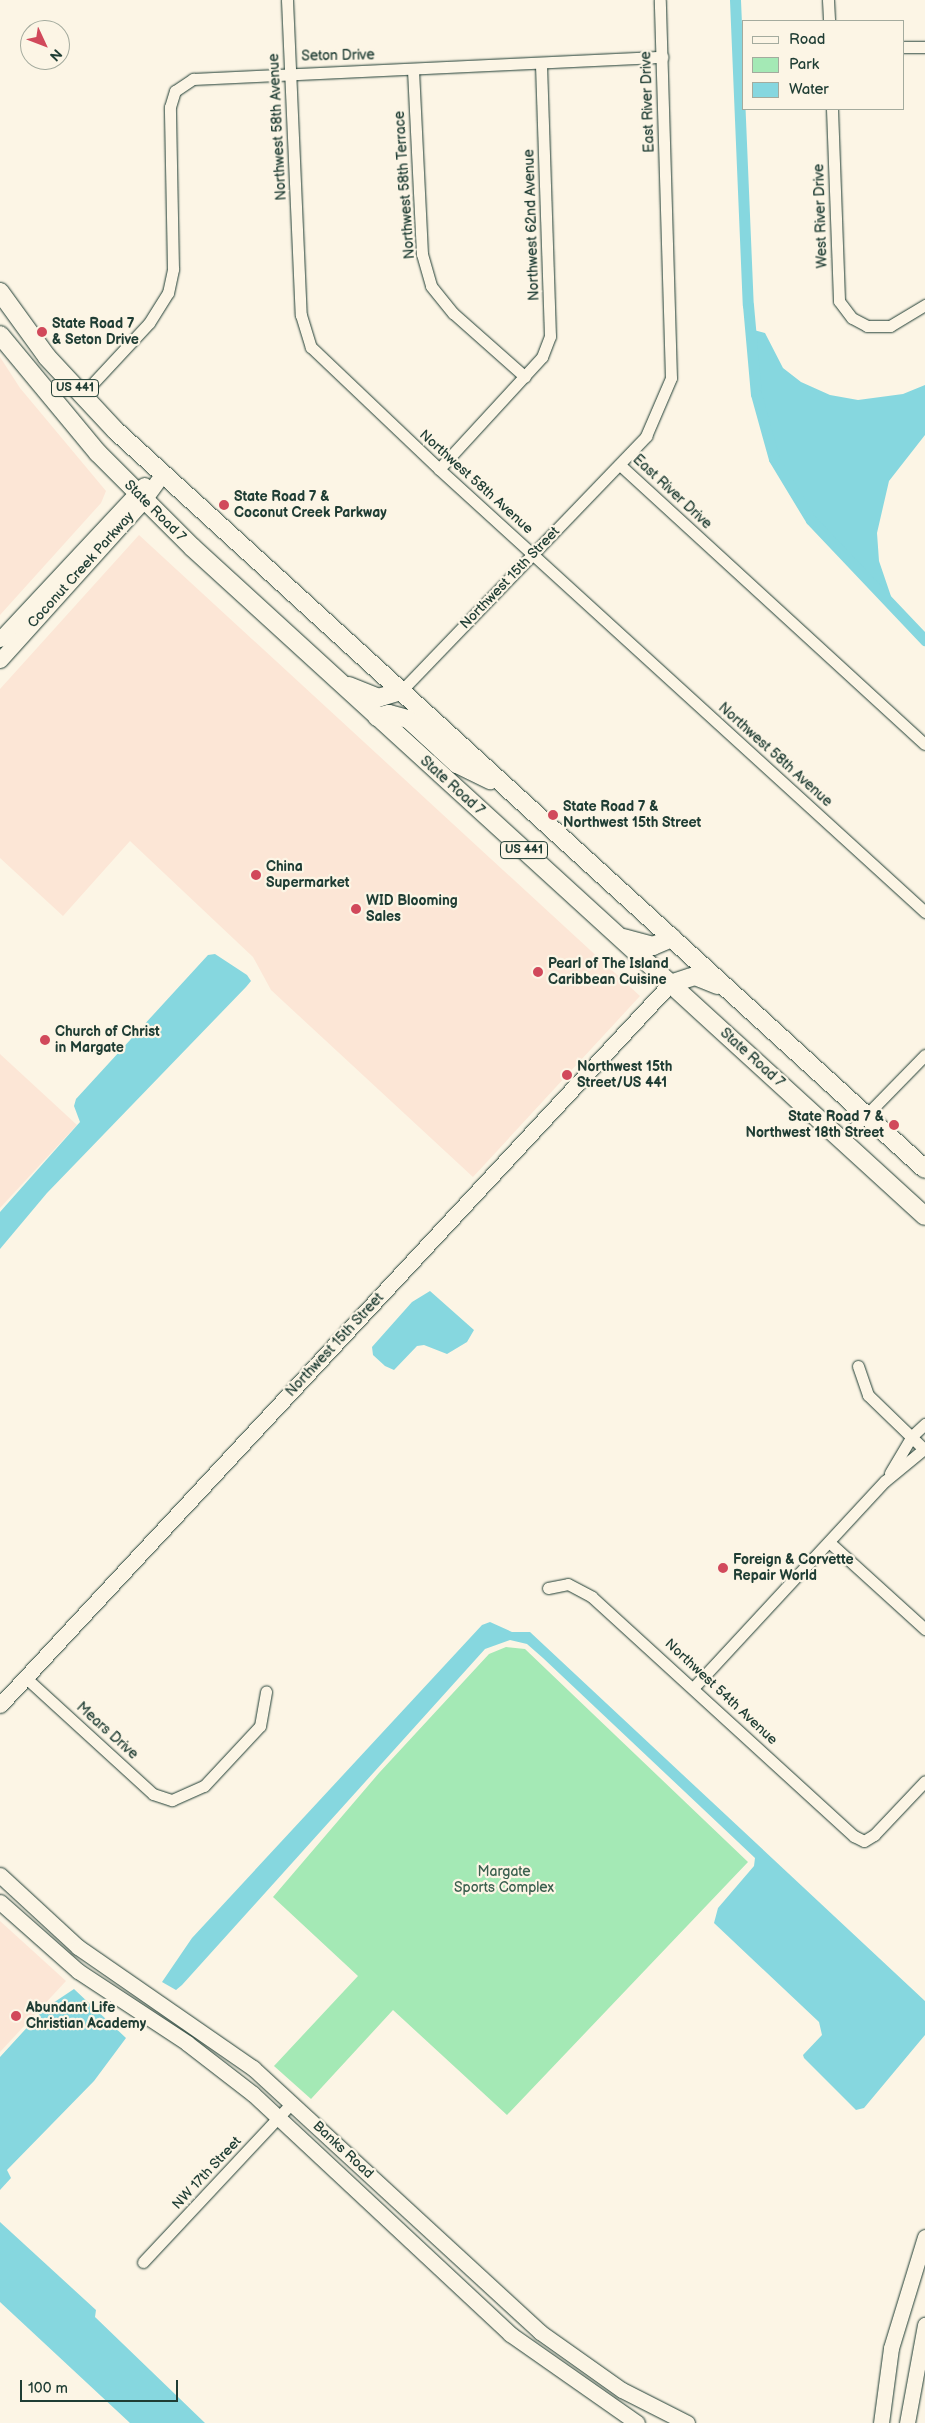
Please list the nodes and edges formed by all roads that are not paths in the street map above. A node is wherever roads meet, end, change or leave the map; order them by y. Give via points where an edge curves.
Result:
1 (287, 0) edge
2 (660, 0) edge
3 (828, 0) edge
4 (829, 20) edge
5 (905, 47) edge
6 (925, 47) edge
7 (662, 57) junction
8 (541, 63) junction
9 (413, 70) junction
10 (291, 72) junction
11 (832, 110) edge
12 (0, 292) edge
13 (925, 305) edge
14 (0, 335) edge
15 (525, 377) junction
16 (82, 395) junction
17 (620, 465) junction
18 (439, 469) junction
19 (163, 473) junction
20 (139, 496) junction
21 (532, 554) junction
22 (0, 639) edge
23 (0, 660) edge
24 (337, 681) junction
25 (400, 691) junction
26 (377, 717) junction
27 (925, 744) edge
28 (510, 791) junction
29 (925, 912) edge
30 (620, 937) junction
31 (672, 938) junction
32 (670, 984) junction
33 (727, 989) junction
34 (925, 1055) edge
35 (867, 1116) junction
36 (842, 1140) junction
37 (925, 1169) edge
38 (925, 1216) edge
39 (858, 1366) dead end
40 (925, 1424) edge
41 (912, 1436) junction
42 (925, 1448) edge
43 (885, 1480) junction
44 (829, 1542) junction
45 (548, 1588) dead end
46 (925, 1629) edge
47 (26, 1678) junction
48 (694, 1687) junction
49 (266, 1692) dead end
50 (0, 1705) edge
51 (925, 1781) edge
52 (0, 1875) edge
53 (0, 1902) edge
54 (292, 2103) junction
55 (279, 2118) junction
56 (925, 2237) edge
57 (144, 2262) dead end
58 (925, 2325) edge
59 (637, 2423) edge
60 (687, 2423) edge
61 (881, 2423) edge
62 (907, 2423) edge

1 - 10 street, Northwest 58th Avenue
2 - 7 street, East River Drive
3 - 4 street
5 - 6 street
7 - 8 street, Seton Drive
7 - 17 street, East River Drive via 671,378 646,436
8 - 9 street, Seton Drive
8 - 15 street, Northwest 62nd Avenue via 550,336 542,357
9 - 10 street, Seton Drive
9 - 15 street, Northwest 58th Terrace via 422,254 431,286 453,313
10 - 16 street, Seton Drive via 193,79 175,91 170,107 173,269 168,293 149,324
10 - 18 street, Northwest 58th Avenue via 302,315 310,347
11 - 13 street, West River Drive via 839,301 852,318 867,326 890,326
12 - 16 main road, US 441
14 - 20 main road, State Road 7 / US 441 via 64,414
15 - 18 street, Northwest 62nd Avenue
16 - 19 main road, US 441
17 - 21 street, Northwest 15th Street
17 - 27 street, East River Drive
18 - 21 street, Northwest 58th Avenue
19 - 20 street, Coconut Creek Parkway
19 - 25 main road, US 441
20 - 22 street, Coconut Creek Parkway
20 - 23 street, Coconut Creek Parkway
20 - 24 main road, State Road 7 / US 441
21 - 25 street, Northwest 15th Street
21 - 29 street, Northwest 58th Avenue
24 - 25 main road via 378,698
24 - 26 main road, State Road 7 / US 441
25 - 28 main road, US 441
26 - 28 main road via 388,714 408,719 457,764
26 - 30 main road, State Road 7 / US 441
28 - 31 main road, US 441
30 - 31 main road via 653,946
30 - 32 main road, State Road 7 / US 441
31 - 33 main road, US 441
32 - 33 main road via 695,976
32 - 36 main road, State Road 7 / US 441
32 - 47 street, Northwest 15th Street
33 - 35 main road, US 441
34 - 35 street
35 - 36 street
35 - 37 main road, US 441
36 - 38 main road, State Road 7 / US 441
39 - 41 street via 868,1395
40 - 41 street
41 - 42 street
41 - 43 street
42 - 43 street
43 - 44 street
44 - 46 street
44 - 48 street
45 - 48 street, Northwest 54th Avenue via 568,1584 592,1597
47 - 49 street, Mears Drive via 153,1794 172,1800 204,1786 260,1726
47 - 50 street, Northwest 15th Street
48 - 51 street, Northwest 54th Avenue via 854,1836 864,1841
52 - 54 street, Banks Road via 78,1946 222,2044
53 - 55 street, Banks Road via 78,1972 212,2061
54 - 55 street, NW 17th Street
54 - 60 street, Banks Road via 540,2332 622,2390
55 - 57 street, NW 17th Street
55 - 59 street, Banks Road via 510,2334
56 - 61 street via 891,2348
58 - 62 street

